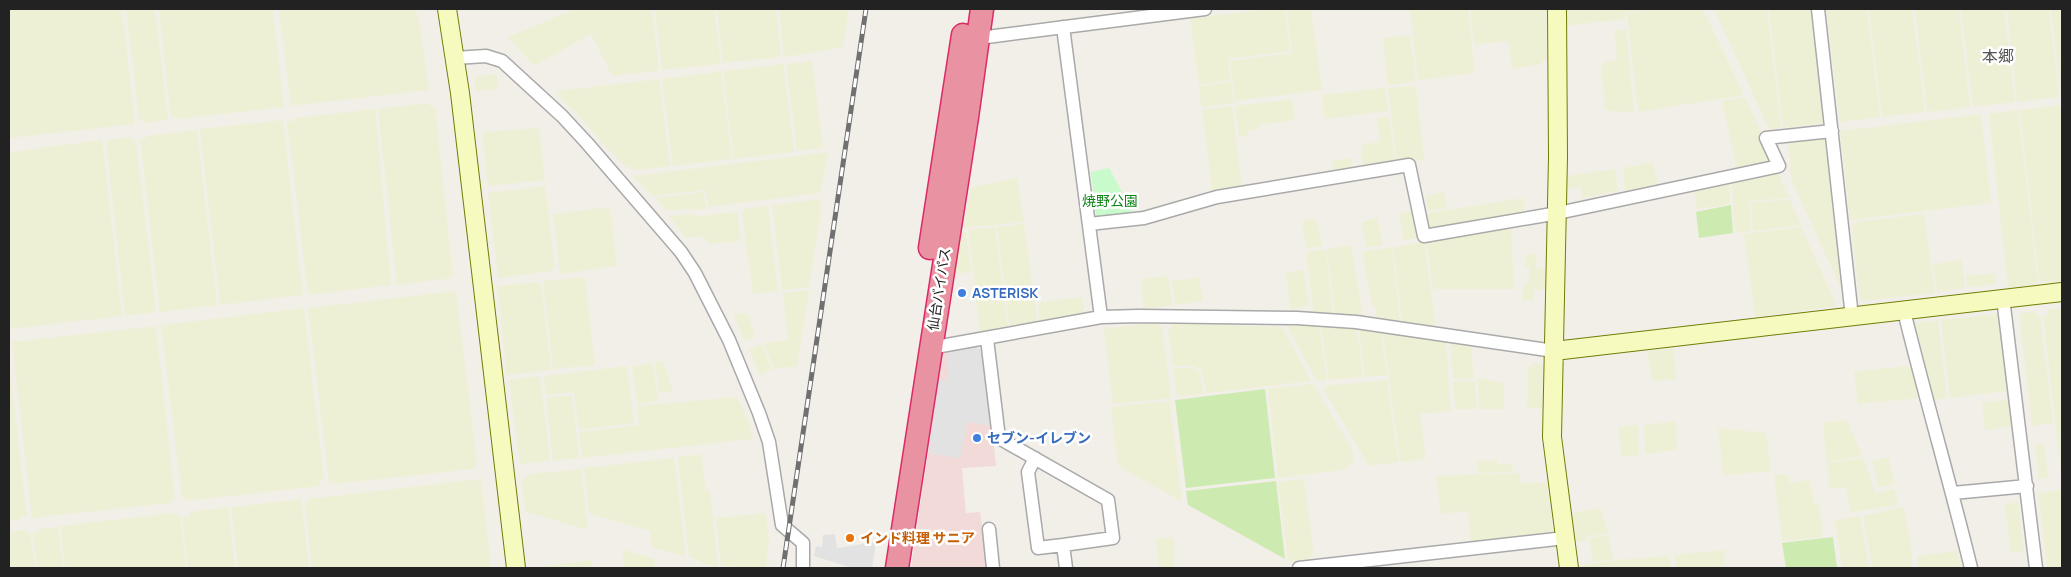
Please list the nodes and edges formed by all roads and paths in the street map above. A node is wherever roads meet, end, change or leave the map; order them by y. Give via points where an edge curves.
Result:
1 (447, 9) edge
2 (967, 9) edge
3 (982, 9) edge
4 (1205, 9) edge
5 (1557, 9) edge
6 (1818, 9) edge
7 (1186, 10) edge
8 (1064, 27) junction
9 (970, 36) junction
10 (455, 58) junction
11 (1832, 131) junction
12 (1558, 213) junction
13 (1089, 224) junction
14 (2062, 292) edge
15 (2003, 298) junction
16 (1904, 311) junction
17 (1102, 317) junction
18 (1852, 317) junction
19 (987, 339) junction
20 (930, 348) junction
21 (1554, 351) junction
22 (1035, 458) junction
23 (2027, 486) junction
24 (1952, 494) junction
25 (989, 529) dead end
26 (1565, 538) junction
27 (1063, 545) junction
28 (516, 568) edge
29 (803, 568) edge
30 (883, 568) edge
31 (897, 568) edge
32 (993, 568) edge
33 (1066, 568) edge
34 (1299, 568) edge
35 (1569, 568) edge
36 (1970, 568) edge
37 (2036, 568) edge

1 - 10 street
2 - 9 highway, 仙台バイパス
3 - 9 highway, 仙台バイパス
4 - 7 street
5 - 12 street
6 - 11 street
7 - 8 street
8 - 9 street
8 - 13 street
9 - 20 highway, 仙台バイパス
9 - 30 highway, 仙台バイパス
10 - 28 street
10 - 29 street via 486,56 502,61 562,116 681,252 729,340 759,413 769,442 782,525 803,543
11 - 12 street via 1766,138 1779,166
11 - 18 street
12 - 13 street via 1424,236 1409,165 1217,197 1144,218
12 - 21 street
13 - 17 street
14 - 15 street
15 - 16 street
15 - 23 street
16 - 18 street
16 - 24 street
17 - 19 street
17 - 21 street via 1221,316 1356,322
18 - 21 street
19 - 20 street
19 - 22 street via 999,438
20 - 31 highway, 仙台バイパス
21 - 26 street via 1552,437
22 - 27 street via 1028,472 1038,548
22 - 27 street via 1108,500 1113,538
23 - 24 street
23 - 37 street
24 - 36 street
25 - 32 street
26 - 34 street
26 - 35 street
27 - 33 street

